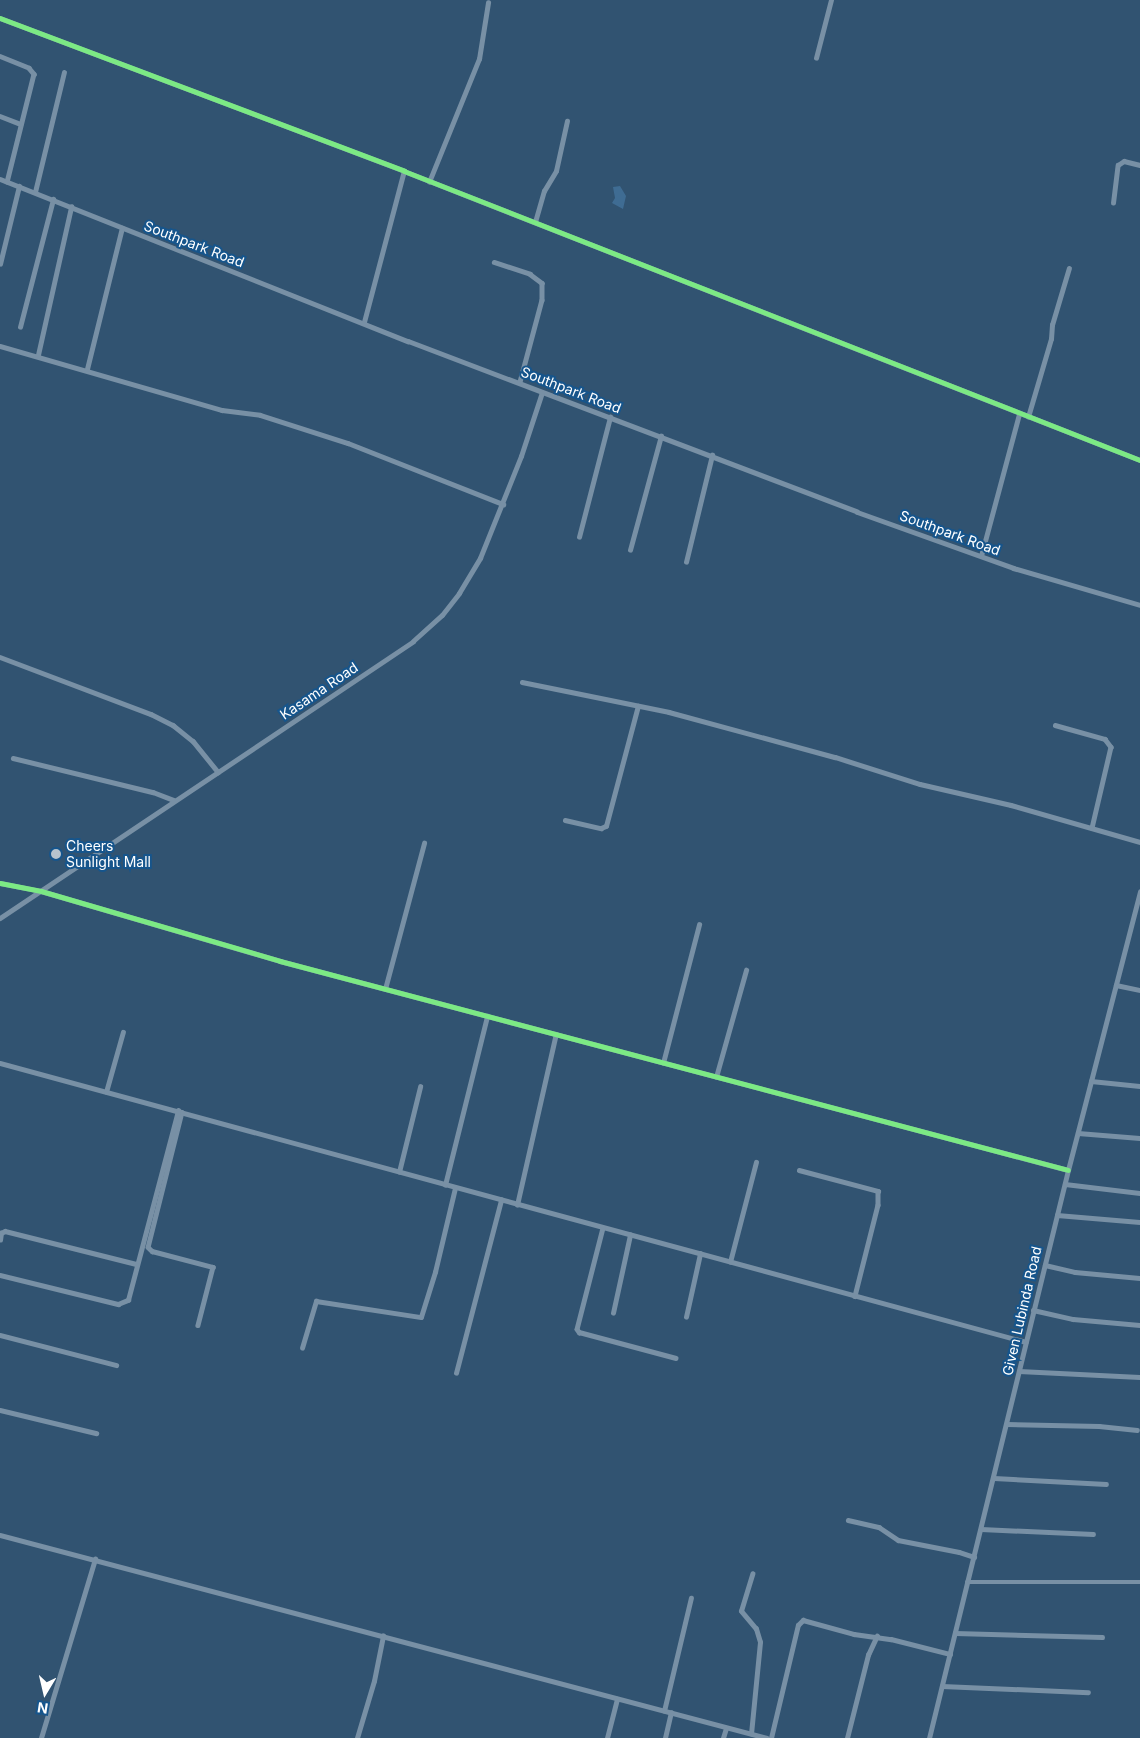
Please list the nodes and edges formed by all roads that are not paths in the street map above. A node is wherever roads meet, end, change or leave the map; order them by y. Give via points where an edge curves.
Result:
1 (832, 0) edge
2 (488, 3) dead end
3 (0, 18) edge
4 (0, 56) edge
5 (816, 58) dead end
6 (64, 72) dead end
7 (0, 116) edge
8 (567, 121) dead end
9 (21, 124) junction
10 (1140, 165) edge
11 (404, 171) junction
12 (0, 179) edge
13 (7, 182) junction
14 (429, 182) junction
15 (19, 186) junction
16 (35, 192) junction
17 (53, 199) junction
18 (1113, 203) dead end
19 (71, 207) junction
20 (534, 222) junction
21 (122, 228) junction
22 (494, 262) dead end
23 (0, 264) edge
24 (1069, 268) dead end
25 (364, 322) junction
26 (20, 327) dead end
27 (0, 346) edge
28 (38, 355) junction
29 (87, 369) junction
30 (520, 382) junction
31 (542, 392) junction
32 (1019, 414) junction
33 (610, 417) junction
34 (1028, 417) junction
35 (661, 436) junction
36 (712, 455) junction
37 (1140, 460) edge
38 (503, 504) junction
39 (579, 536) dead end
40 (630, 550) dead end
41 (981, 556) junction
42 (686, 562) dead end
43 (1140, 605) edge
44 (0, 657) edge
45 (522, 682) dead end
46 (638, 706) junction
47 (1055, 725) dead end
48 (13, 758) dead end
49 (218, 772) junction
50 (174, 800) junction
51 (565, 820) dead end
52 (1092, 828) junction
53 (1140, 842) edge
54 (424, 843) dead end
55 (0, 883) edge
56 (41, 891) junction
57 (1140, 891) edge
58 (1139, 902) edge
59 (1138, 908) edge
60 (0, 918) edge
61 (699, 925) dead end
62 (746, 970) dead end
63 (1116, 985) junction
64 (385, 989) junction
65 (1140, 990) edge
66 (487, 1016) junction
67 (123, 1032) dead end
68 (556, 1034) junction
69 (0, 1063) edge
70 (663, 1063) junction
71 (716, 1077) junction
72 (1091, 1082) junction
73 (1140, 1086) edge
74 (420, 1087) dead end
75 (106, 1092) junction
76 (180, 1112) junction
77 (1078, 1133) junction
78 (1140, 1138) edge
79 (756, 1162) dead end
80 (799, 1170) dead end
81 (1068, 1170) junction
82 (398, 1172) junction
83 (1065, 1184) junction
84 (445, 1185) junction
85 (455, 1188) junction
86 (1140, 1193) edge
87 (501, 1200) junction
88 (517, 1205) junction
89 (1057, 1215) junction
90 (1140, 1222) edge
91 (602, 1228) junction
92 (630, 1235) junction
93 (0, 1240) edge
94 (700, 1254) junction
95 (730, 1262) junction
96 (136, 1264) junction
97 (1044, 1265) junction
98 (0, 1275) edge
99 (1140, 1278) edge
100 (855, 1296) junction
101 (1033, 1310) junction
102 (613, 1313) dead end
103 (686, 1317) dead end
104 (1140, 1325) edge
105 (198, 1326) dead end
106 (0, 1335) edge
107 (1026, 1342) junction
108 (302, 1348) dead end
109 (676, 1358) dead end
110 (116, 1365) dead end
111 (1020, 1370) junction
112 (456, 1373) dead end
113 (1140, 1377) edge
114 (0, 1410) edge
115 (1007, 1424) junction
116 (1137, 1430) dead end
117 (96, 1433) dead end
118 (994, 1478) junction
119 (1106, 1484) dead end
120 (848, 1520) dead end
121 (981, 1529) junction
122 (1093, 1534) dead end
123 (0, 1535) edge
124 (974, 1557) junction
125 (95, 1560) junction
126 (752, 1574) dead end
127 (967, 1582) junction
128 (1140, 1582) edge
129 (691, 1598) dead end
130 (955, 1633) junction
131 (383, 1636) junction
132 (877, 1636) junction
133 (1102, 1637) dead end
134 (950, 1654) junction
135 (942, 1686) junction
136 (1088, 1692) dead end
137 (617, 1699) junction
138 (664, 1712) junction
139 (671, 1713) junction
140 (726, 1728) junction
141 (751, 1734) junction
142 (41, 1738) edge
143 (357, 1738) edge
144 (606, 1738) edge
145 (665, 1738) edge
146 (723, 1738) edge
147 (769, 1738) edge
148 (847, 1738) edge
149 (930, 1738) edge

1 - 5 street
2 - 14 street via 480,59
3 - 11 street
4 - 9 street via 33,70
6 - 16 street
7 - 9 street
8 - 20 street via 556,171 544,191
9 - 13 street
10 - 18 street via 1124,162 1118,165
11 - 14 street
11 - 25 street
12 - 13 street, Southpark Road
13 - 15 street, Southpark Road
14 - 20 street
15 - 16 street, Southpark Road
15 - 23 street
16 - 17 street, Southpark Road
17 - 19 street, Southpark Road
17 - 26 street
19 - 21 street, Southpark Road
19 - 28 street
20 - 32 street
21 - 25 street, Southpark Road
21 - 29 street
22 - 30 street via 530,274 542,283 542,300
24 - 34 street
25 - 30 street, Southpark Road
27 - 28 street
28 - 29 street
29 - 38 street via 222,410 260,415 339,440
30 - 31 street, Southpark Road
31 - 33 street, Southpark Road
31 - 38 street, Kasama Road
32 - 34 street
32 - 41 street
33 - 35 street, Southpark Road
33 - 39 street
34 - 37 street
35 - 36 street, Southpark Road
35 - 40 street
36 - 41 street, Southpark Road
36 - 42 street
38 - 49 street, Kasama Road via 480,558 460,593 442,615 413,641
41 - 43 street, Southpark Road
44 - 49 street via 173,725 193,741
45 - 46 street
46 - 51 street via 606,826 601,828
46 - 52 street
47 - 52 street via 1105,739 1111,747
48 - 50 street
49 - 50 street, Kasama Road
50 - 56 street, Kasama Road
52 - 53 street
54 - 64 street
55 - 56 street
56 - 60 street, Kasama Road
56 - 64 street
57 - 58 street, Given Lubinda Road
58 - 59 street, Given Lubinda Road
59 - 63 street, Given Lubinda Road
61 - 70 street
62 - 71 street
63 - 65 street
63 - 72 street, Given Lubinda Road
64 - 66 street
66 - 68 street
66 - 84 street
67 - 75 street
68 - 70 street
68 - 88 street
69 - 75 street
70 - 71 street
71 - 81 street
72 - 73 street
72 - 77 street, Given Lubinda Road
74 - 82 street
75 - 76 street
76 - 82 street
76 - 96 street
76 - 105 street via 148,1246 152,1252 213,1267
77 - 78 street
77 - 81 street, Given Lubinda Road
79 - 95 street
80 - 100 street via 878,1191 878,1206
81 - 83 street, Given Lubinda Road
82 - 84 street
83 - 86 street
83 - 89 street, Given Lubinda Road
84 - 85 street
85 - 87 street
85 - 108 street via 436,1272 421,1317 316,1301
87 - 88 street
87 - 112 street
88 - 91 street
89 - 90 street
89 - 97 street, Given Lubinda Road
91 - 92 street
91 - 109 street via 577,1329
92 - 94 street
92 - 102 street
93 - 96 street via 1,1233 5,1231
94 - 95 street
94 - 103 street
95 - 100 street
96 - 98 street via 128,1300 123,1304
97 - 99 street via 1075,1272
97 - 101 street, Given Lubinda Road
100 - 107 street
101 - 104 street via 1072,1319
101 - 107 street, Given Lubinda Road
106 - 110 street
107 - 111 street, Given Lubinda Road
111 - 113 street
111 - 115 street, Given Lubinda Road
114 - 117 street
115 - 116 street
115 - 118 street, Given Lubinda Road
118 - 119 street
118 - 121 street, Given Lubinda Road
120 - 124 street via 879,1527 898,1540
121 - 122 street
121 - 124 street, Given Lubinda Road
123 - 125 street
124 - 127 street, Given Lubinda Road
125 - 131 street
125 - 142 street
126 - 141 street via 741,1611 756,1629 760,1642
127 - 128 street
127 - 130 street, Given Lubinda Road
129 - 138 street
130 - 133 street
130 - 134 street, Given Lubinda Road
131 - 137 street
131 - 143 street
132 - 134 street
132 - 147 street via 854,1634 806,1620 800,1622
132 - 148 street via 868,1656
134 - 135 street, Given Lubinda Road
135 - 136 street
135 - 149 street, Given Lubinda Road
137 - 138 street
137 - 144 street
138 - 139 street
139 - 140 street
139 - 145 street
140 - 141 street
140 - 146 street
141 - 147 street

